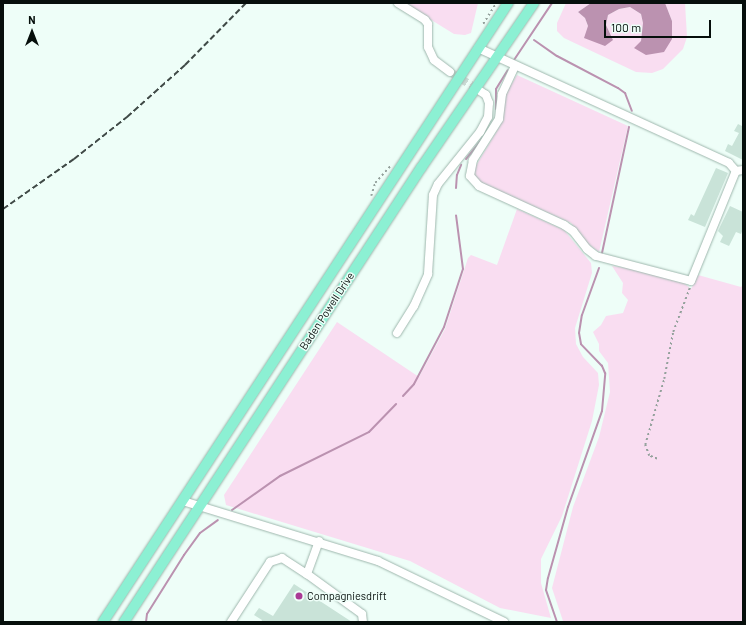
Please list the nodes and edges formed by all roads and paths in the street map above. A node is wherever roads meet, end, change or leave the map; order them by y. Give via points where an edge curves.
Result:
1 (398, 3) edge
2 (508, 3) edge
3 (534, 3) edge
4 (478, 48) junction
5 (496, 57) junction
6 (515, 66) junction
7 (450, 72) tunnel mouth
8 (480, 92) tunnel mouth
9 (462, 155) junction
10 (470, 170) junction
11 (740, 171) edge
12 (691, 281) junction
13 (397, 333) dead end
14 (657, 459) dead end
15 (183, 501) junction
16 (200, 506) junction
17 (319, 541) junction
18 (307, 574) junction
19 (492, 619) edge
20 (103, 622) edge
21 (124, 622) edge
22 (231, 622) edge
23 (363, 622) edge
24 (504, 622) edge

1 - 7 street via 425,20 428,24 428,47 434,60
2 - 4 main road, Baden Powell Drive
3 - 5 main road, Baden Powell Drive
4 - 5 street
4 - 15 main road, Baden Powell Drive
5 - 6 street
5 - 16 main road, Baden Powell Drive
6 - 10 street via 502,94 499,119 473,160
6 - 11 street via 729,163
8 - 9 street via 486,95 489,103 488,117
9 - 10 street via 464,164
9 - 13 street via 438,184 433,195 428,274 414,306
10 - 12 street via 470,176 479,186 564,225 596,256
11 - 12 street
12 - 14 path via 673,332 664,378 645,445 649,456
15 - 16 street
15 - 20 main road, Baden Powell Drive
16 - 17 street
16 - 21 main road, Baden Powell Drive
17 - 18 street
17 - 19 street via 394,567
18 - 22 street via 282,558 270,562
18 - 23 street via 362,614
19 - 24 street

